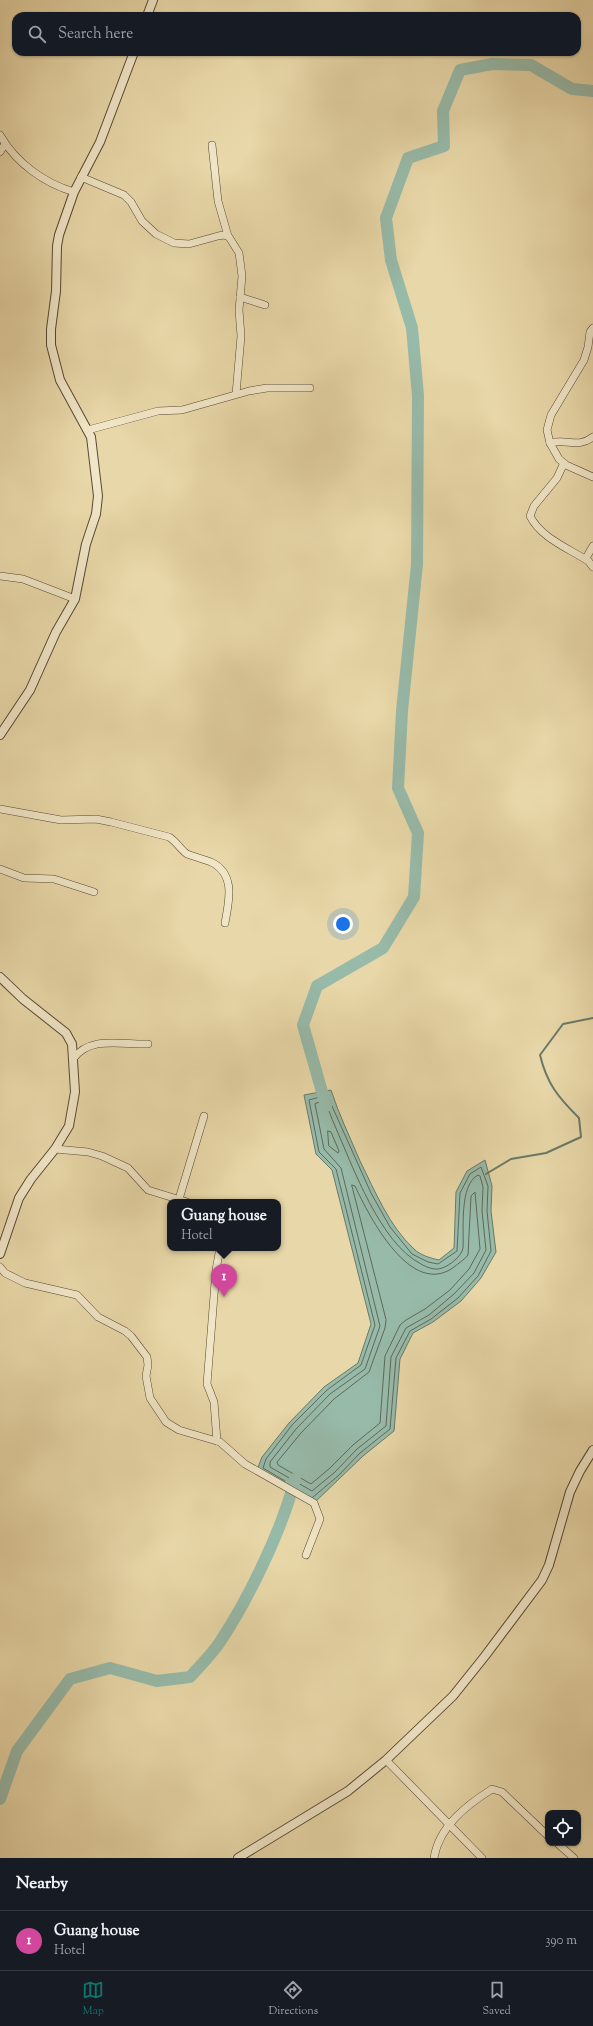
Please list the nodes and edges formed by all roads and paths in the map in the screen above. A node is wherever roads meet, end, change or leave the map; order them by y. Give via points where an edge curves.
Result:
1 (153, 0) edge
2 (148, 12) edge
3 (132, 56) edge
4 (0, 136) edge
5 (5, 144) junction
6 (212, 145) dead end
7 (0, 152) edge
8 (81, 177) junction
9 (74, 192) junction
10 (228, 236) junction
11 (240, 297) junction
12 (264, 305) dead end
13 (593, 328) edge
14 (310, 388) dead end
15 (236, 394) junction
16 (88, 430) junction
17 (593, 437) edge
18 (550, 443) junction
19 (564, 464) junction
20 (593, 477) edge
21 (593, 546) edge
22 (588, 561) junction
23 (593, 567) edge
24 (0, 576) edge
25 (75, 599) junction
26 (0, 735) edge
27 (0, 809) edge
28 (0, 869) edge
29 (94, 892) dead end
30 (225, 923) dead end
31 (0, 977) edge
32 (148, 1044) dead end
33 (73, 1059) junction
34 (204, 1116) dead end
35 (55, 1149) junction
36 (179, 1199) joint
37 (219, 1251) edge
38 (0, 1254) edge
39 (0, 1267) edge
40 (217, 1441) junction
41 (593, 1450) edge
42 (306, 1555) dead end
43 (386, 1760) junction
44 (450, 1826) junction
45 (545, 1833) edge
46 (560, 1846) edge
47 (238, 1858) edge
48 (434, 1858) edge
49 (482, 1858) edge
50 (574, 1858) edge

1 - 2 street
3 - 8 street via 100,142
4 - 5 street
5 - 7 street
5 - 9 street via 14,155 49,183
6 - 10 street via 218,201
8 - 9 street
8 - 10 street via 124,195 145,225 174,243 189,244 218,236
9 - 16 street via 57,246 51,345 60,380
10 - 11 street via 241,260
11 - 12 street
11 - 15 street via 241,336
13 - 18 street via 584,360 548,423
14 - 15 street via 267,388
15 - 16 street via 182,410 158,411
16 - 25 street via 94,456 98,506 86,544
17 - 18 street via 580,444 558,441
18 - 19 street
19 - 20 street
19 - 22 street via 557,478 534,506 530,516 535,524 560,545
21 - 22 street via 587,554
22 - 23 street
24 - 25 street via 23,579
25 - 26 street via 56,632 30,690
27 - 30 street via 61,820 96,819 169,837 184,852 219,867 225,876 230,895
28 - 29 street via 24,878 54,880
31 - 33 street via 66,1033 72,1044
32 - 33 street via 95,1043 83,1048
33 - 35 street via 73,1110 68,1126
34 - 36 street
35 - 36 street via 102,1156 128,1168 148,1190
35 - 38 street via 19,1198
37 - 40 street via 207,1384 215,1407
39 - 40 street via 5,1273 25,1283 77,1295 98,1317 125,1330 147,1357 146,1376 150,1398 166,1422 179,1430
40 - 42 street via 226,1446 239,1460 314,1503 320,1519
41 - 43 street via 570,1492 542,1580 453,1696
43 - 44 street
43 - 47 street via 328,1804
44 - 45 street via 461,1811 492,1789 502,1792
44 - 48 street via 437,1845
44 - 49 street
46 - 50 street

